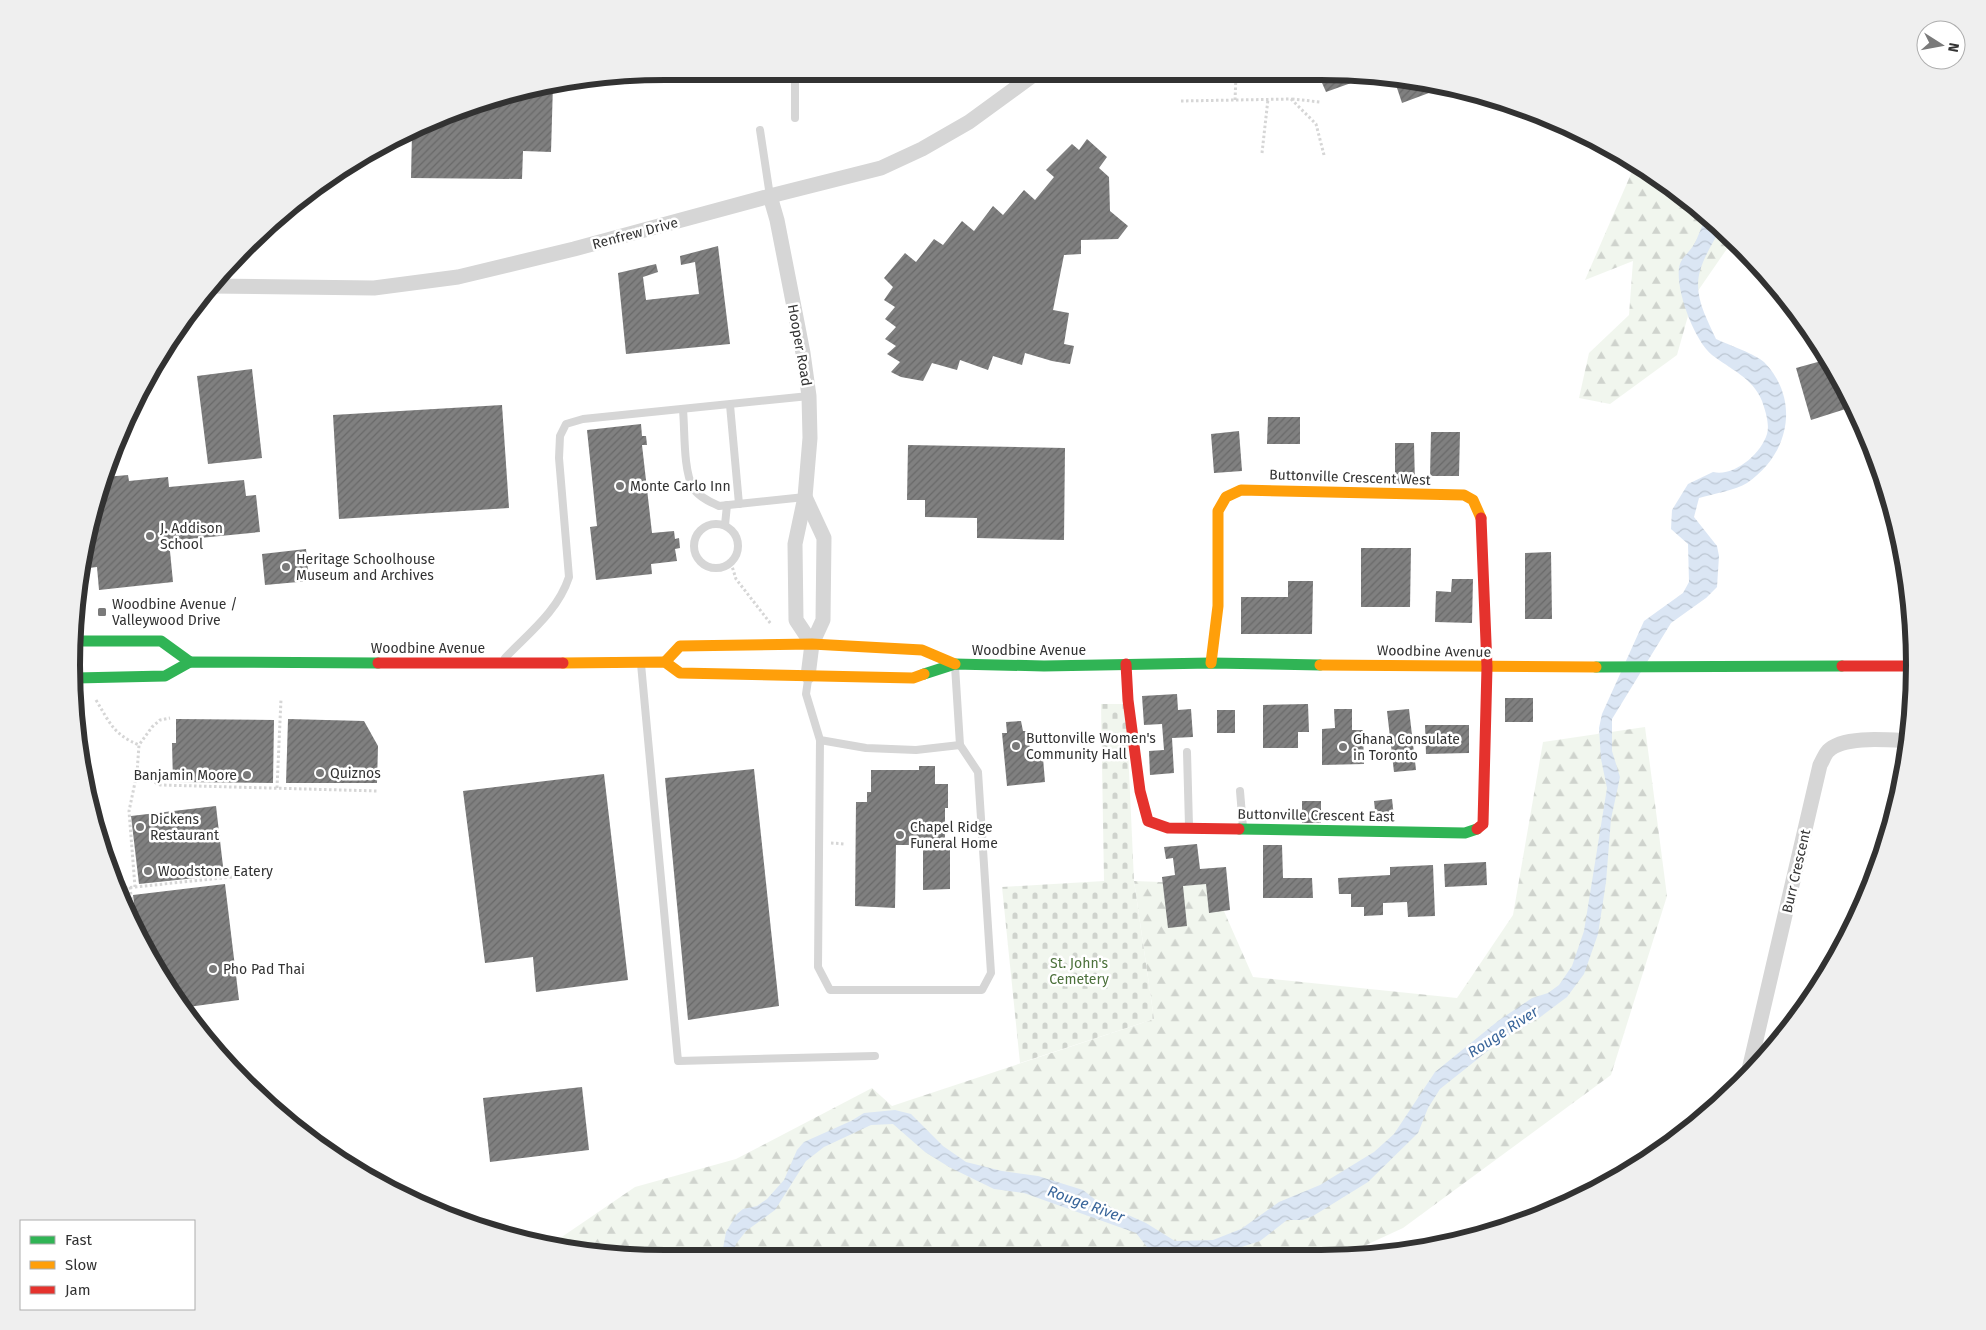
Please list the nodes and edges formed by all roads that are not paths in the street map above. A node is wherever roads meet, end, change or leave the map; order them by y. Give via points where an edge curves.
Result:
1 (795, 80) edge
2 (1014, 82) edge
3 (795, 118) dead end
4 (760, 130) dead end
5 (770, 196) junction
6 (219, 286) edge
7 (809, 396) junction
8 (730, 405) junction
9 (683, 410) junction
10 (805, 497) junction
11 (739, 504) junction
12 (727, 505) junction
13 (724, 525) junction
14 (81, 641) edge
15 (812, 644) junction
16 (190, 662) junction
17 (640, 662) junction
18 (665, 662) junction
19 (500, 663) junction
20 (1211, 663) junction
21 (955, 664) junction
22 (1126, 664) junction
23 (1906, 666) edge
24 (1488, 667) junction
25 (808, 676) junction
26 (80, 678) edge
27 (820, 740) junction
28 (1901, 741) edge
29 (960, 745) junction
30 (1187, 752) dead end
31 (1240, 792) dead end
32 (1189, 828) junction
33 (1243, 829) junction
34 (875, 1056) dead end
35 (1751, 1062) edge

1 - 3 lane
2 - 5 street, Renfrew Drive via 954,131 922,150 881,168
4 - 5 lane
5 - 6 street, Renfrew Drive via 458,277 374,288
5 - 7 street, Hooper Road
7 - 8 lane
7 - 10 street, Hooper Road via 810,438
8 - 9 lane
8 - 11 lane
9 - 12 lane via 688,472 694,489 706,501
9 - 19 lane via 583,419 566,424 560,436 559,458 569,577 554,608
10 - 11 lane
10 - 15 street, Hooper Road via 795,544 796,620
10 - 15 street, Hooper Road via 824,538 823,620
11 - 12 lane
12 - 13 lane
13 - 13 lane via 710,524 694,540 693,547 705,566 719,568 731,563 736,556 736,535
14 - 16 main road via 161,641
15 - 18 main road, Woodbine Avenue via 680,646
15 - 21 main road, Woodbine Avenue via 922,650
15 - 25 street, Hooper Road
16 - 19 main road, Woodbine Avenue
16 - 26 main road, Woodbine Avenue via 165,676
17 - 18 main road, Woodbine Avenue
17 - 19 main road, Woodbine Avenue
17 - 34 lane via 678,1061
18 - 25 main road, Woodbine Avenue via 680,673
20 - 22 main road, Woodbine Avenue
20 - 24 main road, Woodbine Avenue
20 - 24 main road, Buttonville Crescent West via 1218,606 1218,511 1226,497 1241,490 1267,490 1464,495 1473,500 1482,520
21 - 22 main road, Woodbine Avenue
21 - 25 main road, Woodbine Avenue via 913,678
21 - 29 lane
22 - 32 main road, Buttonville Crescent East via 1126,691 1143,809 1148,821
23 - 24 main road, Woodbine Avenue
24 - 33 main road, Buttonville Crescent East via 1483,824 1476,830 1468,834
25 - 27 lane via 806,694
27 - 29 lane via 866,748 916,750
27 - 29 lane via 818,967 830,990 982,990 991,973 978,772
28 - 35 street, Burr Crescent via 1849,742 1828,750 1820,764
30 - 32 lane
31 - 33 lane
32 - 33 main road, Buttonville Crescent East

